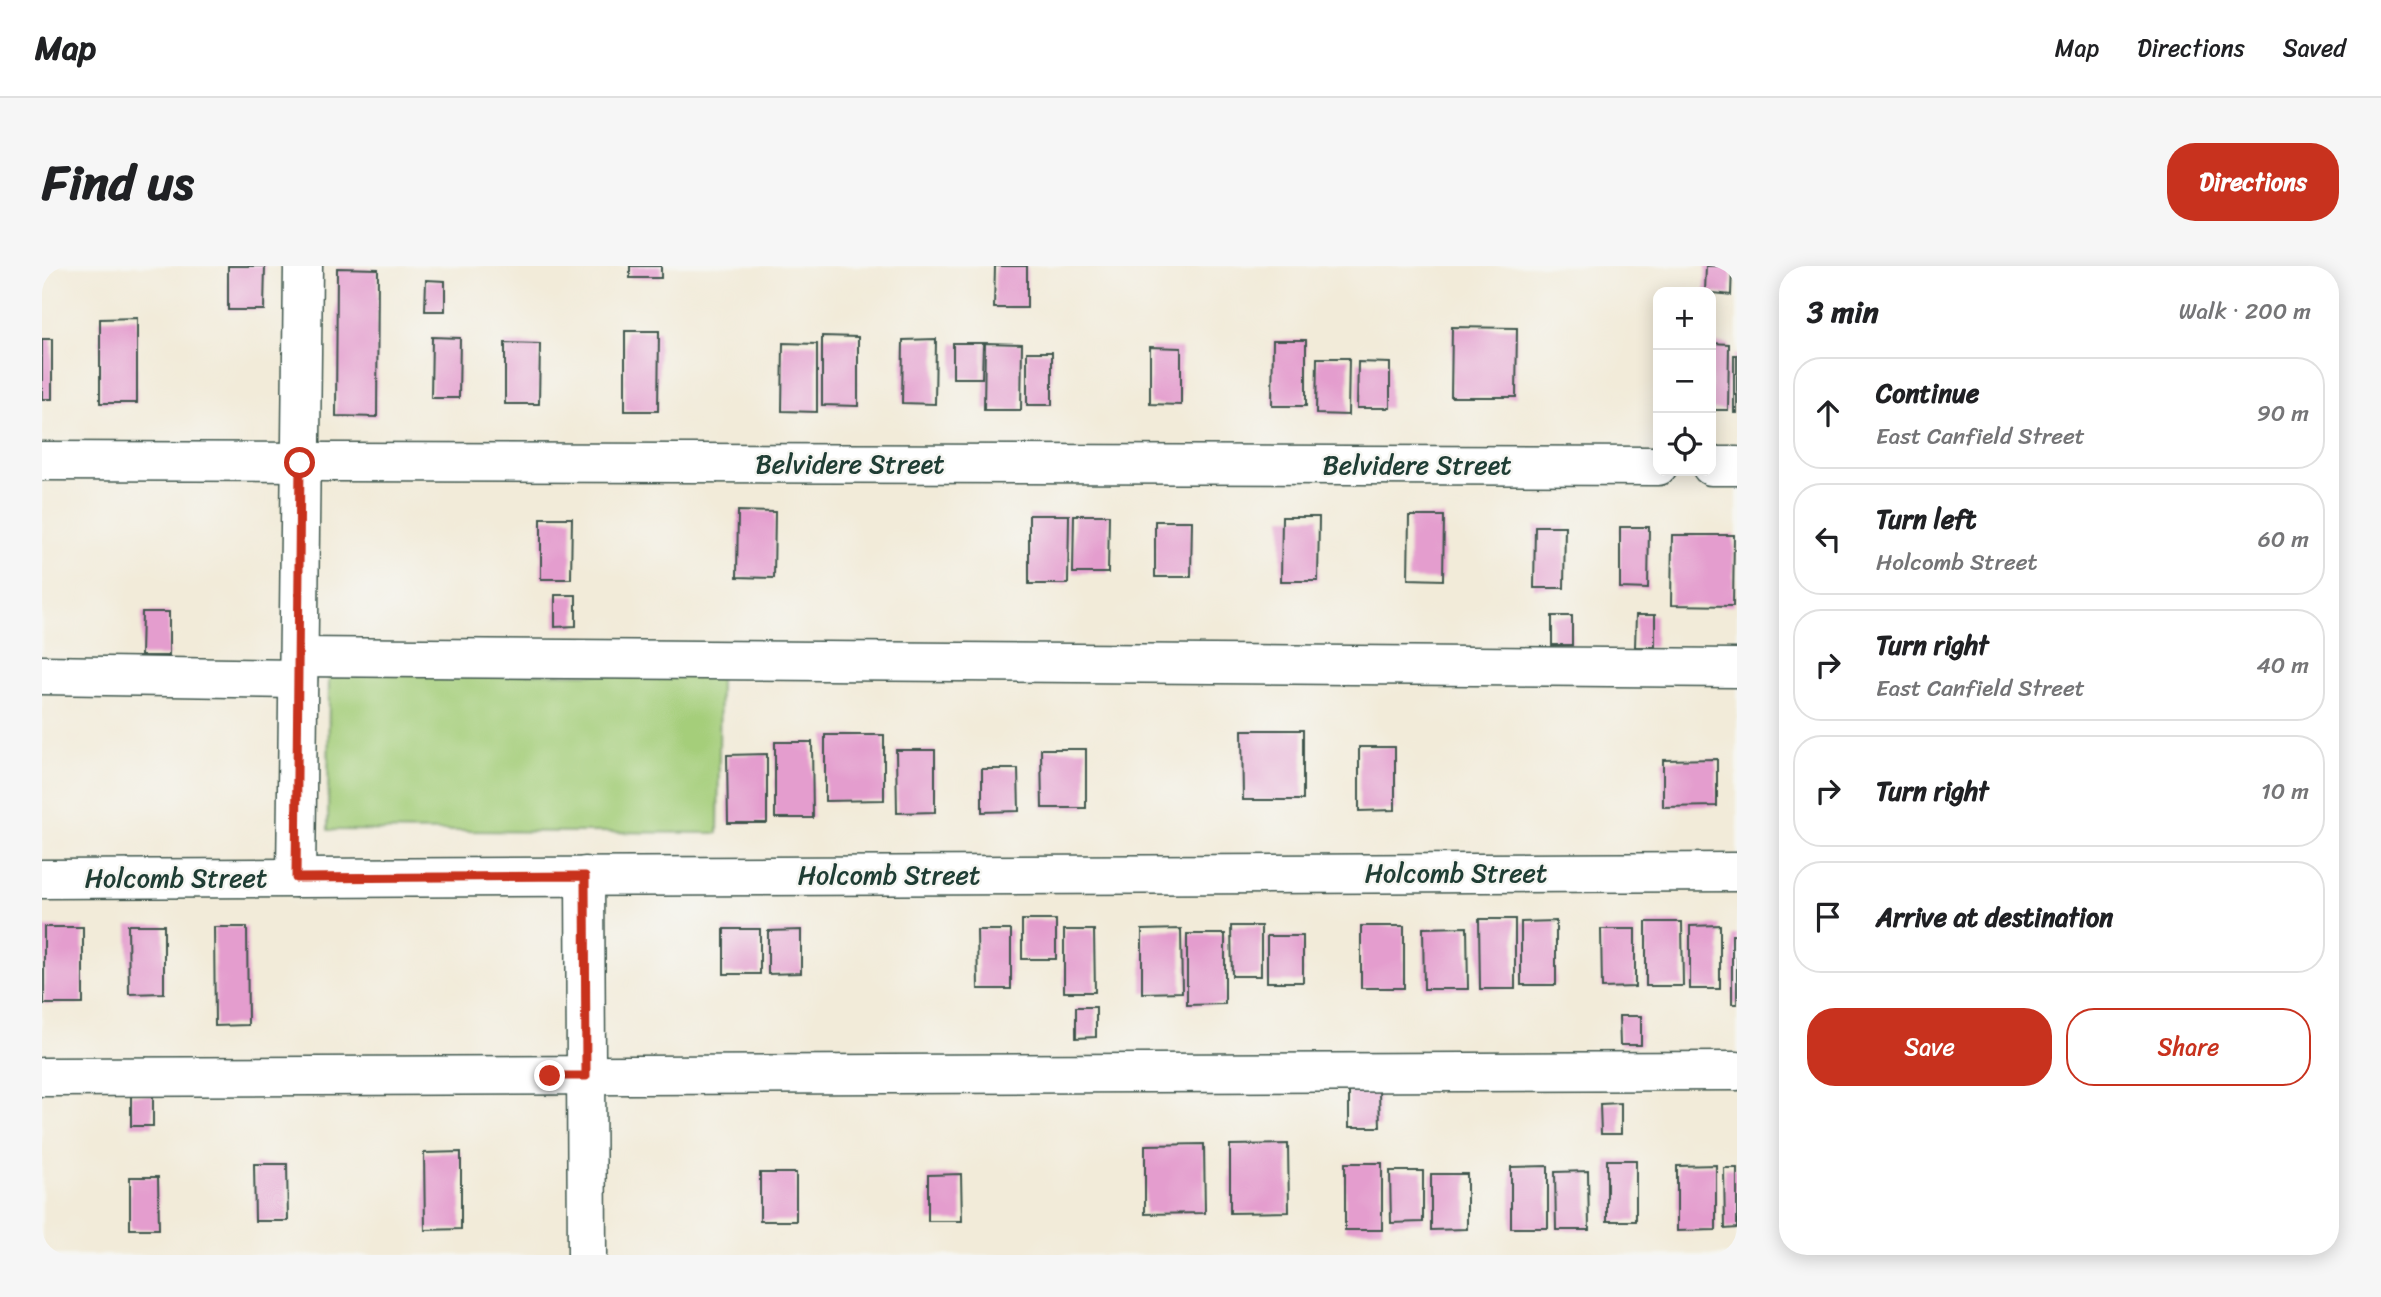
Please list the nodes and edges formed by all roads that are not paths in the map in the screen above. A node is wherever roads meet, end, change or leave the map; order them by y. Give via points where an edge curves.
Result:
1 (303, 266) edge
2 (42, 461) edge
3 (300, 463) junction
4 (1653, 466) edge
5 (1716, 466) edge
6 (1737, 466) edge
7 (1737, 667) edge
8 (298, 668) junction
9 (42, 675) edge
10 (1737, 872) edge
11 (585, 876) junction
12 (296, 878) junction
13 (42, 879) edge
14 (1737, 1071) edge
15 (586, 1076) junction
16 (42, 1077) edge
17 (587, 1255) edge

1 - 3 street
2 - 3 street, Belvidere Street
3 - 4 street, Belvidere Street
3 - 8 street
5 - 6 street
7 - 8 street
8 - 9 street
8 - 12 street
10 - 11 street, Holcomb Street
11 - 12 street, Holcomb Street
11 - 15 street
12 - 13 street, Holcomb Street
14 - 15 street
15 - 16 street
15 - 17 street

